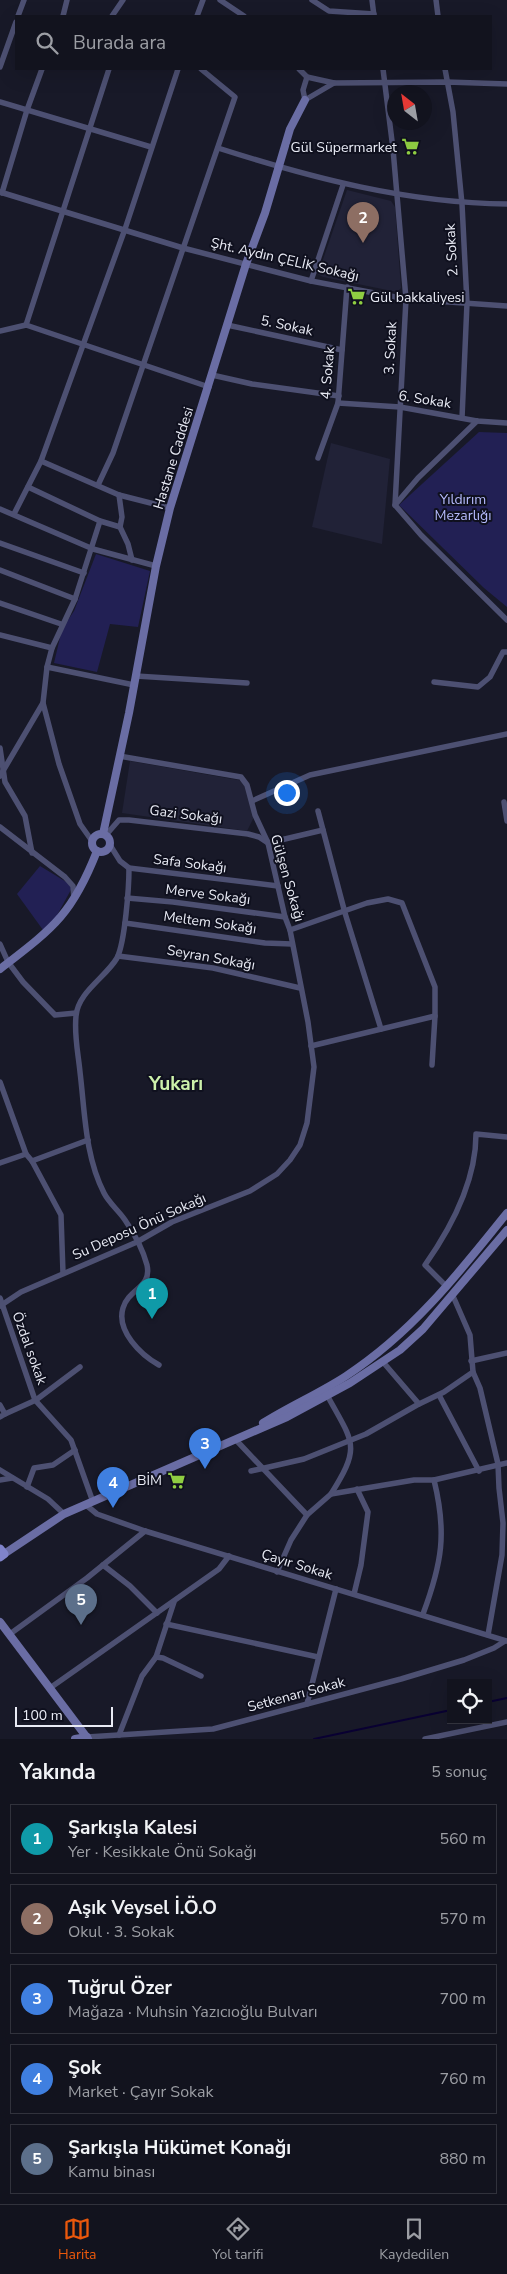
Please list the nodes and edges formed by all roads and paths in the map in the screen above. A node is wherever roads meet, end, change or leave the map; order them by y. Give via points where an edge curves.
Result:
1 (24, 0) edge
2 (67, 0) edge
3 (123, 0) edge
4 (203, 0) edge
5 (220, 0) edge
6 (312, 0) edge
7 (372, 0) edge
8 (436, 0) edge
9 (18, 15) edge
10 (64, 15) edge
11 (113, 15) edge
12 (197, 15) edge
13 (242, 15) edge
14 (374, 15) edge
15 (438, 15) edge
16 (15, 25) edge
17 (0, 67) edge
18 (42, 70) edge
19 (109, 70) edge
20 (178, 70) edge
21 (202, 70) edge
22 (300, 70) edge
23 (383, 70) edge
24 (445, 70) edge
25 (307, 77) junction
26 (385, 82) junction
27 (447, 82) junction
28 (334, 83) junction
29 (507, 84) edge
30 (305, 100) junction
31 (0, 102) edge
32 (26, 110) junction
33 (89, 128) junction
34 (152, 147) junction
35 (218, 148) junction
36 (279, 167) junction
37 (343, 185) junction
38 (1, 192) edge
39 (397, 194) junction
40 (462, 204) junction
41 (507, 204) edge
42 (62, 212) junction
43 (125, 229) junction
44 (183, 248) junction
45 (246, 264) junction
46 (311, 281) junction
47 (347, 287) junction
48 (406, 298) junction
49 (467, 303) junction
50 (507, 306) edge
51 (26, 325) junction
52 (227, 325) junction
53 (0, 331) edge
54 (84, 344) junction
55 (342, 350) junction
56 (143, 366) junction
57 (212, 375) junction
58 (209, 387) junction
59 (339, 396) junction
60 (338, 403) junction
61 (400, 407) junction
62 (462, 418) junction
63 (477, 421) junction
64 (507, 423) edge
65 (318, 458) dead end
66 (41, 461) junction
67 (98, 485) junction
68 (28, 487) junction
69 (119, 495) junction
70 (395, 504) junction
71 (170, 508) junction
72 (0, 510) edge
73 (14, 514) junction
74 (100, 521) junction
75 (120, 527) junction
76 (0, 543) edge
77 (93, 549) junction
78 (132, 560) junction
79 (156, 566) junction
80 (0, 570) edge
81 (84, 573) junction
82 (75, 599) junction
83 (0, 603) edge
84 (507, 620) edge
85 (62, 624) junction
86 (0, 635) edge
87 (52, 648) junction
88 (507, 652) edge
89 (47, 667) junction
90 (136, 676) junction
91 (434, 682) dead end
92 (247, 683) dead end
93 (134, 685) junction
94 (43, 703) junction
95 (507, 734) edge
96 (0, 748) edge
97 (119, 756) junction
98 (2, 773) edge
99 (252, 801) junction
100 (504, 802) dead end
101 (318, 811) dead end
102 (507, 821) edge
103 (0, 827) edge
104 (323, 830) junction
105 (104, 835) junction
106 (92, 841) junction
107 (268, 843) junction
108 (110, 845) junction
109 (97, 851) junction
110 (32, 853) junction
111 (129, 868) junction
112 (278, 886) junction
113 (127, 898) junction
114 (74, 900) junction
115 (345, 912) junction
116 (285, 917) junction
117 (125, 923) junction
118 (290, 930) junction
119 (0, 944) edge
120 (292, 944) junction
121 (118, 956) junction
122 (8, 962) junction
123 (0, 968) edge
124 (300, 988) junction
125 (76, 1013) junction
126 (435, 1016) junction
127 (308, 1022) joint
128 (381, 1029) junction
129 (312, 1046) junction
130 (432, 1065) dead end
131 (0, 1082) edge
132 (507, 1137) edge
133 (88, 1140) junction
134 (26, 1154) junction
135 (32, 1161) junction
136 (0, 1163) edge
137 (507, 1213) edge
138 (507, 1230) edge
139 (137, 1242) junction
140 (63, 1273) junction
141 (447, 1287) junction
142 (453, 1296) junction
143 (0, 1298) edge
144 (1, 1305) edge
145 (507, 1353) edge
146 (471, 1361) junction
147 (382, 1362) junction
148 (159, 1365) dead end
149 (80, 1367) dead end
150 (473, 1372) junction
151 (438, 1395) junction
152 (327, 1396) junction
153 (36, 1400) junction
154 (419, 1404) junction
155 (0, 1405) edge
156 (2, 1416) edge
157 (236, 1440) junction
158 (351, 1440) junction
159 (75, 1450) junction
160 (507, 1463) edge
161 (498, 1464) junction
162 (263, 1469) junction
163 (0, 1470) edge
164 (478, 1471) junction
165 (251, 1472) dead end
166 (12, 1478) junction
167 (0, 1480) edge
168 (434, 1480) junction
169 (27, 1487) junction
170 (357, 1489) junction
171 (331, 1494) junction
172 (90, 1503) junction
173 (64, 1514) junction
174 (307, 1515) junction
175 (145, 1531) junction
176 (1, 1553) edge
177 (229, 1556) junction
178 (103, 1565) junction
179 (277, 1572) junction
180 (336, 1589) junction
181 (354, 1594) junction
182 (175, 1600) junction
183 (157, 1613) junction
184 (423, 1614) junction
185 (0, 1622) edge
186 (166, 1624) junction
187 (5, 1632) edge
188 (488, 1635) junction
189 (506, 1641) edge
190 (156, 1657) junction
191 (318, 1657) junction
192 (201, 1676) dead end
193 (50, 1688) junction
194 (307, 1704) junction
195 (507, 1722) edge
196 (119, 1735) junction
197 (88, 1738) edge
198 (75, 1739) edge
199 (425, 1739) edge

1 - 9 street
2 - 10 street
3 - 11 street
4 - 12 street
5 - 13 street
6 - 14 street via 329,11
7 - 14 street
8 - 15 street
16 - 17 street
18 - 32 street
19 - 33 street
20 - 34 street
21 - 35 street via 235,97
22 - 25 street
23 - 26 street, 3. Sokak
24 - 27 street, 2. Sokak
25 - 28 street
25 - 30 street via 303,90
26 - 27 street
26 - 28 street
26 - 39 street, 3. Sokak
27 - 29 street
27 - 40 street, 2. Sokak
28 - 30 street
30 - 36 street, Hastane Caddesi via 290,128
31 - 32 street
32 - 33 street
32 - 38 street
33 - 34 street
33 - 42 street
34 - 43 street
35 - 36 street
35 - 44 street
36 - 37 street
36 - 45 street, Hastane Caddesi
37 - 39 street
37 - 46 street
38 - 42 street, Şht. Aydın ÇELİK Sokağı
39 - 40 street
39 - 48 street, 3. Sokak
40 - 41 street
40 - 49 street, 2. Sokak
42 - 43 street, Şht. Aydın ÇELİK Sokağı
42 - 51 street
43 - 44 street, Şht. Aydın ÇELİK Sokağı
43 - 54 street
44 - 45 street, Şht. Aydın ÇELİK Sokağı
44 - 56 street
45 - 46 street, Şht. Aydın ÇELİK Sokağı
45 - 52 street, Hastane Caddesi
46 - 47 street, Şht. Aydın ÇELİK Sokağı
47 - 48 street, Şht. Aydın ÇELİK Sokağı
47 - 55 street, 4. Sokak
48 - 49 street, Şht. Aydın ÇELİK Sokağı
48 - 61 street, 3. Sokak
49 - 50 street, Şht. Aydın ÇELİK Sokağı
49 - 62 street, 2. Sokak
51 - 53 street
51 - 54 street
52 - 55 street, 5. Sokak
52 - 57 street, Hastane Caddesi
54 - 56 street
54 - 66 street
55 - 59 street, 4. Sokak
56 - 58 street
56 - 67 street via 113,453
57 - 58 street, Hastane Caddesi
57 - 59 street
58 - 71 street, Hastane Caddesi via 186,450
59 - 60 street, 4. Sokak
60 - 61 street, 6. Sokak
60 - 65 street, 4. Sokak
61 - 62 street, 6. Sokak
61 - 70 street, 3. Sokak
62 - 63 street, 6. Sokak
63 - 64 street, 6. Sokak
63 - 70 street
66 - 67 street
66 - 68 street
67 - 69 street
68 - 73 street
68 - 74 street
69 - 71 street
69 - 75 street
70 - 84 street via 421,535
71 - 79 street, Hastane Caddesi
72 - 73 street
73 - 77 street
74 - 75 street
74 - 77 street
75 - 78 street
76 - 81 street
77 - 78 street
77 - 81 street
78 - 79 street
79 - 90 street, Hastane Caddesi
80 - 82 street
81 - 82 street
82 - 85 street
83 - 85 street
85 - 87 street
86 - 87 street
87 - 89 street
88 - 91 street via 503,652 490,677 478,687
89 - 93 street
89 - 94 street
90 - 92 street
90 - 93 street, Hastane Caddesi
93 - 97 street, Hastane Caddesi
94 - 98 street
94 - 106 street via 58,764 77,816
95 - 99 street via 310,775
96 - 98 street
97 - 99 street, Gülşen Sokağı via 241,777
97 - 105 street, Hastane Caddesi
98 - 110 street via 25,816
99 - 107 street, Gülşen Sokağı
100 - 102 street
101 - 104 street
103 - 110 street
104 - 107 street
104 - 115 street
105 - 106 street via 94,836
105 - 107 street, Gazi Sokağı via 119,820 129,820 248,834
105 - 108 street
106 - 109 street
107 - 112 street, Gülşen Sokağı
108 - 109 street via 106,850
108 - 111 street
109 - 114 street
110 - 114 street via 65,877 73,886
111 - 112 street, Safa Sokağı
111 - 113 street
112 - 116 street, Gülşen Sokağı
113 - 116 street, Merve Sokağı
113 - 117 street
114 - 122 street via 44,936
115 - 118 street
115 - 126 street via 388,898 402,903 435,987
115 - 128 street
116 - 118 street, Gülşen Sokağı
117 - 120 street, Meltem Sokağı
117 - 121 street
118 - 120 street, Gülşen Sokağı
119 - 122 street
120 - 124 street, Gülşen Sokağı
121 - 124 street, Seyran Sokağı via 213,968
121 - 125 street via 88,991
122 - 123 street
122 - 125 street via 55,1015
124 - 127 street, Gülşen Sokağı
125 - 133 street via 75,1048
126 - 128 street
126 - 130 street
127 - 129 street, Su Deposu Önü Sokağı
128 - 129 street
129 - 139 street, Su Deposu Önü Sokağı via 314,1066 307,1123 300,1145 290,1160 277,1174 250,1191 172,1222
131 - 134 street
132 - 141 street via 476,1134 476,1151 446,1236 426,1265
133 - 135 street
133 - 139 street via 105,1194
134 - 135 street
134 - 136 street
135 - 140 street via 61,1214
137 - 141 street
138 - 142 street
139 - 140 street, Su Deposu Önü Sokağı
139 - 148 street via 148,1275 123,1307 122,1322 141,1351
140 - 144 street, Su Deposu Önü Sokağı via 20,1292
141 - 157 street via 398,1336 347,1376
142 - 146 street via 470,1335
142 - 147 street via 423,1329
143 - 144 street, Özdal sokak
144 - 153 street, Özdal sokak
145 - 146 street
146 - 150 street
147 - 152 street
147 - 154 street
149 - 153 street
150 - 151 street
150 - 161 street via 480,1388
151 - 154 street
151 - 164 street
152 - 157 street
152 - 158 street
153 - 156 street
153 - 159 street, Özdal sokak via 71,1440
154 - 158 street
155 - 156 street
157 - 162 street
157 - 172 street
158 - 162 street via 304,1460
158 - 171 street via 351,1456
159 - 169 street via 53,1465 34,1468
159 - 172 street, Özdal sokak
160 - 161 street
161 - 164 street
161 - 188 street via 504,1523 502,1555
162 - 165 street
162 - 174 street
163 - 166 street
164 - 168 street
166 - 167 street
166 - 169 street
168 - 170 street
168 - 184 street via 441,1508 442,1546 434,1584
169 - 173 street via 48,1499
170 - 171 street
170 - 181 street via 368,1512
171 - 174 street
172 - 173 street
172 - 175 street, Çayır Sokak via 97,1514
173 - 176 street
174 - 179 street via 290,1540
175 - 177 street, Çayır Sokak
175 - 178 street
177 - 179 street, Çayır Sokak
177 - 182 street via 219,1569
178 - 183 street
178 - 187 street
179 - 180 street, Çayır Sokak
180 - 181 street, Çayır Sokak
180 - 191 street
181 - 184 street, Çayır Sokak
182 - 183 street
182 - 186 street
183 - 193 street
184 - 188 street, Çayır Sokak
185 - 187 street
186 - 190 street
186 - 191 street
187 - 193 street
188 - 189 street, Çayır Sokak
189 - 194 street, Setkenarı Sokak via 464,1660
190 - 192 street
190 - 196 street via 142,1676
191 - 194 street
193 - 197 street
194 - 196 street, Setkenarı Sokak via 213,1729
195 - 199 street
196 - 197 street, Setkenarı Sokak
197 - 198 street

